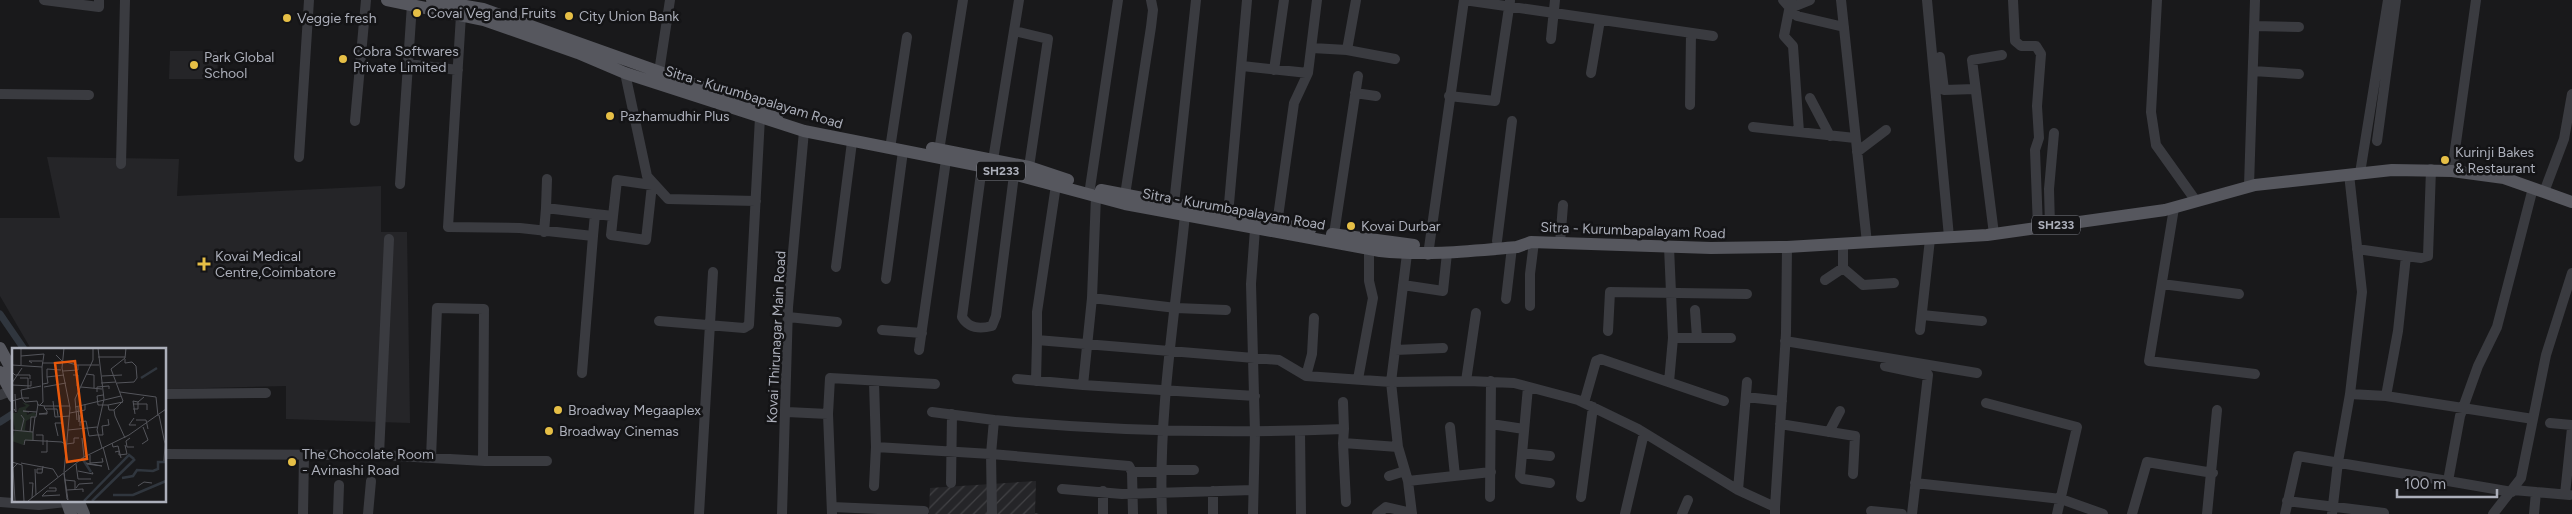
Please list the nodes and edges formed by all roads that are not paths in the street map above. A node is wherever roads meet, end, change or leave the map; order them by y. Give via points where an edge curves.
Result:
1 (44, 0) edge
2 (99, 0) edge
3 (125, 0) edge
4 (309, 0) edge
5 (366, 0) edge
6 (388, 0) edge
7 (670, 0) edge
8 (963, 0) edge
9 (1019, 0) edge
10 (1118, 0) edge
11 (1151, 0) edge
12 (1196, 0) edge
13 (1247, 0) edge
14 (1284, 0) edge
15 (1317, 0) edge
16 (1356, 0) edge
17 (1464, 0) edge
18 (1555, 0) edge
19 (1810, 0) edge
20 (1841, 0) edge
21 (1927, 0) edge
22 (2013, 0) edge
23 (2157, 0) edge
24 (2255, 0) edge
25 (2388, 0) edge
26 (2396, 0) edge
27 (2476, 0) edge
28 (430, 3) edge
29 (1510, 3) edge
30 (1788, 3) edge
31 (412, 4) junction
32 (1555, 13) junction
33 (461, 15) junction
34 (1600, 20) junction
35 (2254, 26) junction
36 (1844, 27) junction
37 (2299, 27) dead end
38 (1014, 31) junction
39 (1691, 33) junction
40 (1713, 36) dead end
41 (907, 38) dead end
42 (1551, 39) dead end
43 (1312, 48) junction
44 (1346, 50) junction
45 (2002, 55) dead end
46 (1940, 58) dead end
47 (1395, 59) dead end
48 (408, 64) junction
49 (1242, 66) junction
50 (458, 70) junction
51 (1274, 70) junction
52 (659, 72) junction
53 (2253, 72) junction
54 (1308, 73) junction
55 (1591, 73) dead end
56 (625, 74) junction
57 (2299, 74) dead end
58 (1358, 76) dead end
59 (1975, 89) junction
60 (1355, 93) junction
61 (0, 94) edge
62 (2572, 94) edge
63 (89, 95) dead end
64 (1376, 96) dead end
65 (1449, 96) junction
66 (1810, 98) dead end
67 (1690, 105) dead end
68 (760, 118) junction
69 (356, 121) dead end
70 (1512, 121) dead end
71 (1753, 127) dead end
72 (1886, 130) dead end
73 (804, 131) junction
74 (1799, 132) junction
75 (2054, 132) dead end
76 (1830, 136) junction
77 (1855, 138) junction
78 (2377, 141) dead end
79 (852, 142) junction
80 (891, 142) junction
81 (903, 151) junction
82 (1857, 152) junction
83 (941, 156) junction
84 (299, 157) dead end
85 (987, 163) junction
86 (121, 164) dead end
87 (1030, 167) junction
88 (2431, 169) junction
89 (2452, 171) junction
90 (1014, 174) junction
91 (2355, 174) junction
92 (547, 179) dead end
93 (400, 184) dead end
94 (1056, 185) junction
95 (2249, 186) junction
96 (2539, 190) junction
97 (1093, 192) junction
98 (1125, 195) junction
99 (756, 201) junction
100 (2196, 202) junction
101 (2572, 202) edge
102 (1174, 204) junction
103 (1563, 205) dead end
104 (546, 208) junction
105 (2174, 208) junction
106 (595, 214) junction
107 (1185, 215) junction
108 (1228, 215) junction
109 (613, 216) junction
110 (1277, 224) junction
111 (2044, 227) junction
112 (1255, 229) junction
113 (544, 232) junction
114 (1334, 234) junction
115 (1994, 234) junction
116 (593, 236) junction
117 (1949, 237) junction
118 (389, 238) dead end
119 (1930, 239) junction
120 (1497, 241) junction
121 (1532, 242) junction
122 (1560, 243) junction
123 (1867, 243) junction
124 (1843, 244) junction
125 (1512, 247) junction
126 (1669, 247) junction
127 (1787, 247) junction
128 (1369, 249) junction
129 (2357, 249) junction
130 (1428, 250) junction
131 (1448, 253) junction
132 (1407, 254) junction
133 (2406, 256) junction
134 (836, 268) dead end
135 (1843, 268) junction
136 (713, 272) dead end
137 (2572, 273) edge
138 (886, 279) dead end
139 (1826, 280) dead end
140 (1894, 283) dead end
141 (2162, 284) junction
142 (1403, 285) junction
143 (1672, 293) junction
144 (1747, 294) dead end
145 (2239, 294) dead end
146 (1092, 298) junction
147 (1506, 299) dead end
148 (1530, 306) dead end
149 (1176, 308) junction
150 (1226, 310) dead end
151 (1695, 310) dead end
152 (1476, 313) dead end
153 (1922, 315) junction
154 (788, 318) junction
155 (1314, 318) dead end
156 (659, 321) dead end
157 (1982, 321) dead end
158 (837, 322) dead end
159 (711, 326) junction
160 (882, 330) dead end
161 (1608, 330) dead end
162 (1920, 330) dead end
163 (922, 333) junction
164 (1672, 338) junction
165 (1697, 338) junction
166 (1731, 338) dead end
167 (1037, 340) junction
168 (1785, 341) junction
169 (1086, 343) junction
170 (0, 348) edge
171 (1443, 348) dead end
172 (919, 350) dead end
173 (1395, 350) junction
174 (1171, 352) junction
175 (1254, 360) junction
176 (1885, 366) dead end
177 (12, 370) edge
178 (0, 372) edge
179 (582, 373) dead end
180 (1977, 373) dead end
181 (2255, 374) dead end
182 (1306, 376) junction
183 (1017, 379) dead end
184 (1358, 379) junction
185 (1036, 381) junction
186 (1466, 381) junction
187 (1491, 381) junction
188 (874, 382) junction
189 (1391, 382) junction
190 (1669, 382) junction
191 (1747, 382) dead end
192 (936, 384) dead end
193 (1083, 385) junction
194 (1528, 387) junction
195 (1166, 391) junction
196 (266, 393) dead end
197 (8, 394) edge
198 (166, 394) edge
199 (2350, 394) junction
200 (1255, 396) junction
201 (2386, 396) junction
202 (1746, 398) junction
203 (1724, 401) dead end
204 (1782, 401) junction
205 (1343, 402) dead end
206 (1986, 403) dead end
207 (1589, 405) junction
208 (2463, 408) junction
209 (2217, 410) dead end
210 (1840, 411) dead end
211 (786, 412) junction
212 (932, 412) dead end
213 (828, 414) junction
214 (952, 414) junction
215 (2533, 419) junction
216 (994, 420) junction
217 (2550, 423) dead end
218 (1491, 424) junction
219 (1780, 424) junction
220 (1450, 427) dead end
221 (2572, 427) edge
222 (1344, 429) junction
223 (1524, 429) junction
224 (1300, 431) junction
225 (1163, 432) junction
226 (1255, 432) junction
227 (1829, 432) junction
228 (1644, 433) junction
229 (1343, 443) junction
230 (876, 447) junction
231 (1398, 448) junction
232 (952, 452) junction
233 (1522, 453) junction
234 (166, 454) edge
235 (991, 454) junction
236 (304, 455) junction
237 (379, 455) junction
238 (1550, 456) dead end
239 (432, 458) junction
240 (483, 461) junction
241 (547, 461) dead end
242 (2338, 462) junction
243 (1194, 470) dead end
244 (1162, 471) junction
245 (1132, 472) junction
246 (1491, 472) junction
247 (2213, 472) junction
248 (1853, 474) dead end
249 (1389, 476) dead end
250 (1406, 476) junction
251 (1455, 476) junction
252 (371, 481) dead end
253 (2448, 481) junction
254 (951, 483) dead end
255 (1550, 483) dead end
256 (1915, 483) junction
257 (339, 485) dead end
258 (874, 486) dead end
259 (1062, 489) dead end
260 (1253, 490) junction
261 (1738, 490) junction
262 (1103, 491) junction
263 (1213, 491) junction
264 (2513, 491) junction
265 (2536, 492) junction
266 (1131, 493) junction
267 (1162, 493) junction
268 (2569, 495) edge
269 (1490, 497) dead end
270 (1581, 497) dead end
271 (2061, 499) junction
272 (1688, 500) dead end
273 (2287, 501) junction
274 (0, 502) edge
275 (62, 502) edge
276 (71, 502) edge
277 (1346, 502) dead end
278 (832, 511) edge
279 (924, 511) dead end
280 (1775, 511) edge
281 (1871, 511) dead end
282 (2333, 511) edge
283 (876, 512) edge
284 (1412, 513) edge
285 (2384, 513) dead end
286 (84, 514) edge
287 (303, 514) edge
288 (338, 514) edge
289 (368, 514) edge
290 (700, 514) edge
291 (782, 514) edge
292 (992, 514) edge
293 (1103, 514) edge
294 (1133, 514) edge
295 (1162, 514) edge
296 (1213, 514) edge
297 (1253, 514) edge
298 (1301, 514) edge
299 (1377, 514) edge
300 (1625, 514) edge
301 (1682, 514) edge
302 (1902, 514) edge
303 (1912, 514) edge
304 (2057, 514) edge
305 (2103, 514) edge
306 (2132, 514) edge
307 (2207, 514) edge
308 (2285, 514) edge
309 (2493, 514) edge
310 (2534, 514) edge

1 - 2 street via 99,7
3 - 86 street
4 - 84 street
5 - 69 street
6 - 31 main road, Sitra - Kurumbapalayam Road / SH233
7 - 52 street
8 - 83 street
9 - 38 street
10 - 97 street
11 - 98 street via 1151,27
12 - 102 street
13 - 49 street
14 - 51 street
15 - 43 street
16 - 44 street
17 - 29 street
17 - 65 street
18 - 32 street
19 - 30 street
20 - 36 street
21 - 117 street
22 - 111 street via 2015,42 2021,46 2036,46 2041,54 2039,138 2035,150
23 - 100 street via 2151,112 2156,145
24 - 35 street
25 - 91 street
26 - 78 street
27 - 89 street
28 - 31 main road, Sitra - Kurumbapalayam Road / SH233
28 - 33 main road, Sitra - Kurumbapalayam Road / SH233
28 - 52 main road via 483,9
29 - 32 street
29 - 65 street via 1495,101
30 - 36 street via 1797,16
30 - 74 street via 1784,36 1793,46
31 - 48 street
32 - 34 street
32 - 42 street
33 - 50 street
33 - 56 main road, Sitra - Kurumbapalayam Road / SH233 via 569,50
34 - 39 street
34 - 55 street
35 - 37 street
35 - 53 street
36 - 77 street
38 - 85 street
38 - 87 street via 1048,39
39 - 40 street
39 - 67 street
41 - 80 street
43 - 44 street
43 - 54 street
44 - 47 street
45 - 59 street via 1972,60
46 - 59 street via 1944,90
48 - 50 street
48 - 93 street
49 - 51 street
49 - 108 street
50 - 113 street via 448,227 520,228
51 - 54 street
52 - 80 main road via 810,124
53 - 57 street
53 - 95 street
54 - 110 street via 1294,103
56 - 68 main road, Sitra - Kurumbapalayam Road / SH233
56 - 99 street via 650,180 668,199
58 - 60 street
59 - 115 street
60 - 64 street
60 - 114 street
61 - 63 street
62 - 96 street via 2564,138
65 - 130 street
66 - 76 street
68 - 73 main road, Sitra - Kurumbapalayam Road / SH233
68 - 99 street
70 - 120 street
71 - 74 street
72 - 82 street
73 - 79 main road, Sitra - Kurumbapalayam Road / SH233
73 - 154 street, Kovai Thirunagar Main Road
74 - 76 street
75 - 111 street
76 - 77 street
77 - 82 street
79 - 81 main road, Sitra - Kurumbapalayam Road / SH233
79 - 134 street
80 - 83 main road
81 - 83 main road, Sitra - Kurumbapalayam Road / SH233
81 - 138 street
82 - 123 street
83 - 85 main road, Sitra - Kurumbapalayam Road / SH233
83 - 163 street
85 - 87 main road
85 - 90 main road, Sitra - Kurumbapalayam Road / SH233
85 - 90 street via 962,317 970,326 992,326 996,316
87 - 97 main road
88 - 89 main road, Sitra - Kurumbapalayam Road / SH233
88 - 91 main road, Sitra - Kurumbapalayam Road / SH233
88 - 133 street via 2428,256
89 - 96 main road, Sitra - Kurumbapalayam Road / SH233 via 2504,178
90 - 94 main road, Sitra - Kurumbapalayam Road / SH233
91 - 95 main road, Sitra - Kurumbapalayam Road / SH233
91 - 129 street
92 - 104 street
94 - 97 main road, Sitra - Kurumbapalayam Road / SH233
94 - 167 street via 1037,312
95 - 100 main road, Sitra - Kurumbapalayam Road / SH233
96 - 101 main road, Sitra - Kurumbapalayam Road / SH233
96 - 208 street via 2497,327
97 - 98 main road
97 - 107 main road, Sitra - Kurumbapalayam Road / SH233 via 1125,204
97 - 146 street
98 - 102 main road
99 - 159 street via 749,325 744,328
100 - 105 main road, Sitra - Kurumbapalayam Road / SH233
102 - 108 main road
103 - 122 street
104 - 106 street
104 - 113 street
105 - 111 main road, Sitra - Kurumbapalayam Road / SH233
105 - 141 street
106 - 109 street
106 - 116 street
107 - 112 main road, Sitra - Kurumbapalayam Road / SH233
107 - 149 street
108 - 110 main road
109 - 109 street via 617,180 652,185 646,240 611,235
110 - 114 main road
111 - 115 main road, Sitra - Kurumbapalayam Road / SH233
112 - 128 main road, Sitra - Kurumbapalayam Road / SH233
112 - 175 street via 1251,284
113 - 116 street
114 - 130 main road
115 - 117 main road, Sitra - Kurumbapalayam Road / SH233
116 - 179 street
117 - 119 main road, Sitra - Kurumbapalayam Road / SH233
118 - 237 street
119 - 123 main road, Sitra - Kurumbapalayam Road / SH233
119 - 153 street
120 - 121 main road
120 - 130 main road
121 - 122 main road, Sitra - Kurumbapalayam Road / SH233
121 - 125 main road, Sitra - Kurumbapalayam Road / SH233
121 - 148 street
122 - 126 main road, Sitra - Kurumbapalayam Road / SH233
123 - 124 main road, Sitra - Kurumbapalayam Road / SH233
124 - 127 main road, Sitra - Kurumbapalayam Road / SH233
124 - 135 street
125 - 131 main road, Sitra - Kurumbapalayam Road / SH233
125 - 147 street
126 - 127 main road, Sitra - Kurumbapalayam Road / SH233
126 - 143 street
127 - 168 street
128 - 132 main road, Sitra - Kurumbapalayam Road / SH233
128 - 184 street via 1369,281 1373,298
129 - 133 street
129 - 199 street via 2362,292
130 - 131 main road, Sitra - Kurumbapalayam Road / SH233
130 - 132 main road, Sitra - Kurumbapalayam Road / SH233
131 - 142 street via 1443,291
132 - 142 street
133 - 201 street via 2398,331
135 - 139 street
135 - 140 street via 1864,284
136 - 159 street
137 - 215 street via 2546,356
141 - 145 street
141 - 181 street via 2149,361
142 - 173 street
143 - 144 street
143 - 161 street via 1610,292
143 - 164 street
146 - 149 street
146 - 169 street
149 - 150 street
149 - 174 street
151 - 165 street
152 - 186 street
153 - 157 street
153 - 162 street
154 - 158 street
154 - 211 street, Kovai Thirunagar Main Road
155 - 182 street via 1312,354
156 - 159 street
159 - 290 street
160 - 163 street
163 - 172 street
164 - 165 street
164 - 190 street
165 - 166 street
167 - 169 street
167 - 185 street
168 - 180 street
168 - 204 street
169 - 174 street
169 - 193 street
170 - 177 main road
171 - 173 street
173 - 189 street
174 - 175 street
174 - 195 street
175 - 182 street via 1279,360
175 - 200 street
176 - 256 street via 1928,375
178 - 197 main road
182 - 184 street
183 - 185 street
184 - 189 street
185 - 193 street
186 - 187 street
186 - 189 street
187 - 194 street
187 - 218 street
188 - 192 street
188 - 213 street via 830,378
188 - 230 street
189 - 231 street
190 - 203 street
190 - 207 street via 1598,360
191 - 202 street
193 - 195 street
194 - 207 street
194 - 223 street
195 - 200 street
195 - 225 street
196 - 198 street
199 - 201 street
199 - 242 street
200 - 226 street
201 - 208 street
202 - 204 street
202 - 261 street
204 - 219 street
205 - 222 street
206 - 271 street via 2078,427
207 - 228 street
207 - 270 street via 1581,456
208 - 215 street
208 - 253 street
209 - 247 street
210 - 227 street
211 - 213 street
211 - 291 street, Kovai Thirunagar Main Road
212 - 214 street
213 - 278 street
214 - 216 street
214 - 232 street
215 - 264 street via 2524,466
216 - 225 street
216 - 235 street
217 - 221 street
218 - 223 street
218 - 246 street
219 - 227 street
219 - 280 street
220 - 251 street
221 - 268 street
222 - 224 street
222 - 229 street
223 - 233 street
224 - 226 street
224 - 298 street
225 - 226 street
225 - 244 street
226 - 260 street
227 - 248 street via 1855,436
228 - 261 street
228 - 300 street
229 - 231 street
229 - 277 street
230 - 232 street
230 - 258 street
231 - 250 street
232 - 235 street
232 - 254 street
233 - 238 street
233 - 255 street via 1521,478
234 - 236 street
235 - 245 street via 1129,466
235 - 292 street
236 - 237 street
236 - 287 street
237 - 239 street
239 - 240 street
239 - 240 street via 437,308 484,309
240 - 241 street
242 - 253 street
242 - 273 street via 2298,456
242 - 282 street
243 - 244 street
244 - 245 street
244 - 267 street
245 - 266 street
246 - 251 street
246 - 269 street
247 - 306 street via 2147,462
247 - 307 street
249 - 250 street
250 - 251 street
250 - 284 street
252 - 289 street
253 - 264 street
256 - 271 street
256 - 303 street
257 - 288 street
259 - 262 street
260 - 263 street
260 - 297 street
261 - 280 street
262 - 266 street
262 - 293 street
263 - 267 street
263 - 296 street
264 - 265 street
264 - 309 street
265 - 268 street
265 - 310 street
266 - 267 street
266 - 294 street
267 - 295 street
271 - 304 street
271 - 305 street
272 - 301 street
273 - 282 street
273 - 308 street
274 - 275 street via 39,505
276 - 286 main road
278 - 283 street
279 - 283 street
281 - 302 street
282 - 285 street
284 - 299 street via 1386,507

